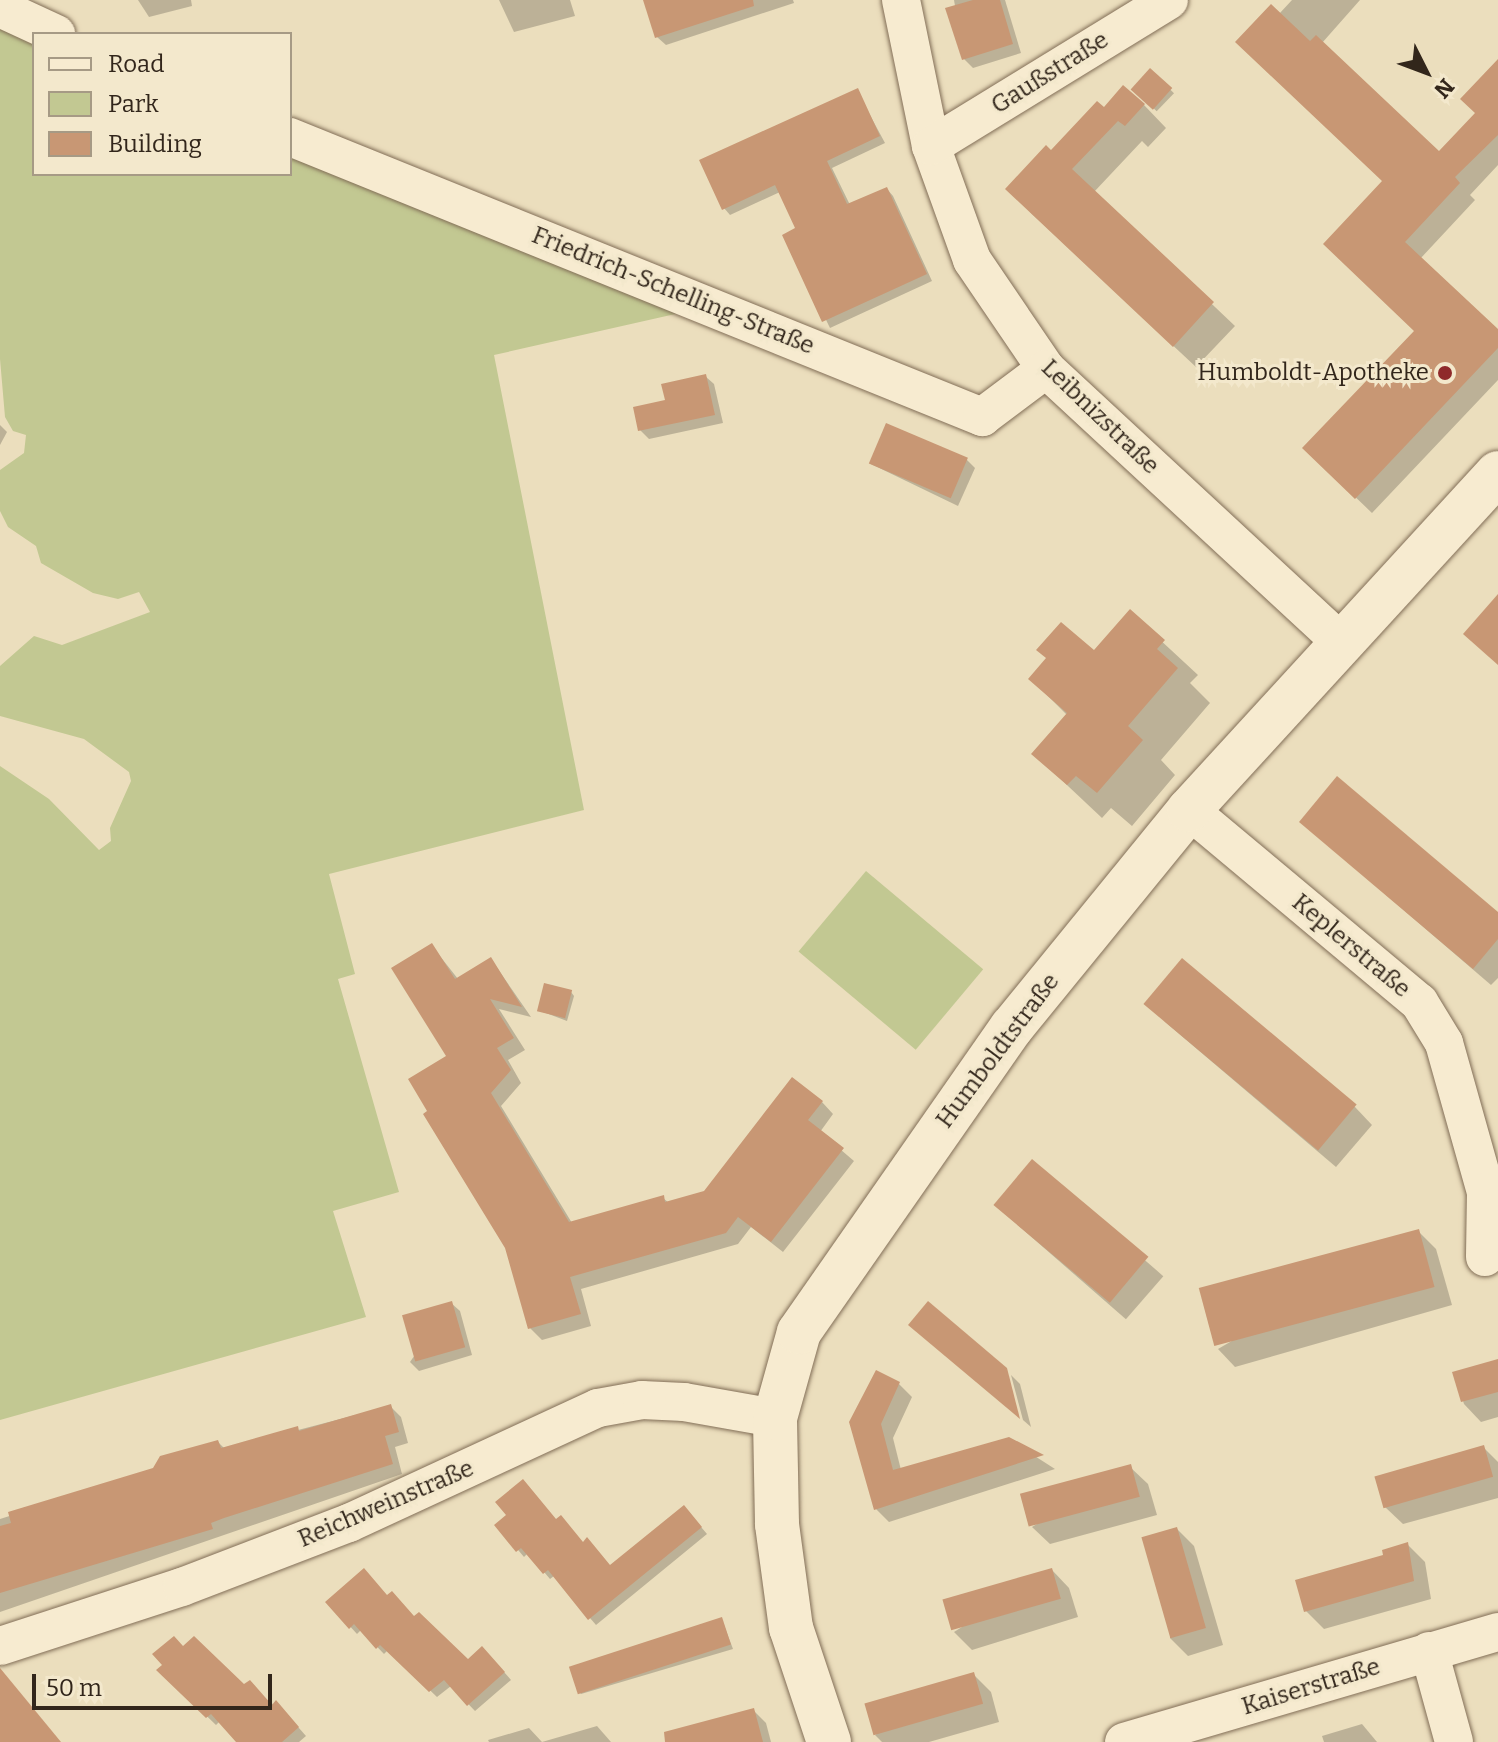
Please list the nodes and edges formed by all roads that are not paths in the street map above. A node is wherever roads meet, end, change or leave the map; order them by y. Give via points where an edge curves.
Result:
1 (901, 0) edge
2 (1169, 0) edge
3 (0, 8) edge
4 (52, 32) edge
5 (292, 138) edge
6 (931, 146) junction
7 (1046, 369) junction
8 (1498, 473) edge
9 (1341, 642) junction
10 (1189, 810) junction
11 (1485, 1257) dead end
12 (775, 1418) junction
13 (1498, 1632) edge
14 (0, 1646) edge
15 (1429, 1651) junction
16 (829, 1742) edge
17 (1124, 1742) edge
18 (1454, 1742) edge

1 - 6 street, Leibnizstraße
2 - 6 street, Gaußstraße
3 - 4 street
5 - 7 street, Friedrich-Schelling-Straße via 982,417
6 - 7 street, Leibnizstraße via 972,260
7 - 9 street, Leibnizstraße
8 - 9 street, Humboldtstraße
9 - 10 street, Humboldtstraße
10 - 11 street, Keplerstraße via 1419,1002 1444,1043 1486,1192
10 - 12 street, Humboldtstraße via 1012,1027 846,1258 799,1332
12 - 14 street, Reichweinstraße via 684,1402 642,1400 598,1408 349,1523 168,1592
12 - 16 street, Humboldtstraße via 777,1524 791,1628
13 - 15 street, Kaiserstraße
15 - 17 street, Kaiserstraße
15 - 18 street

